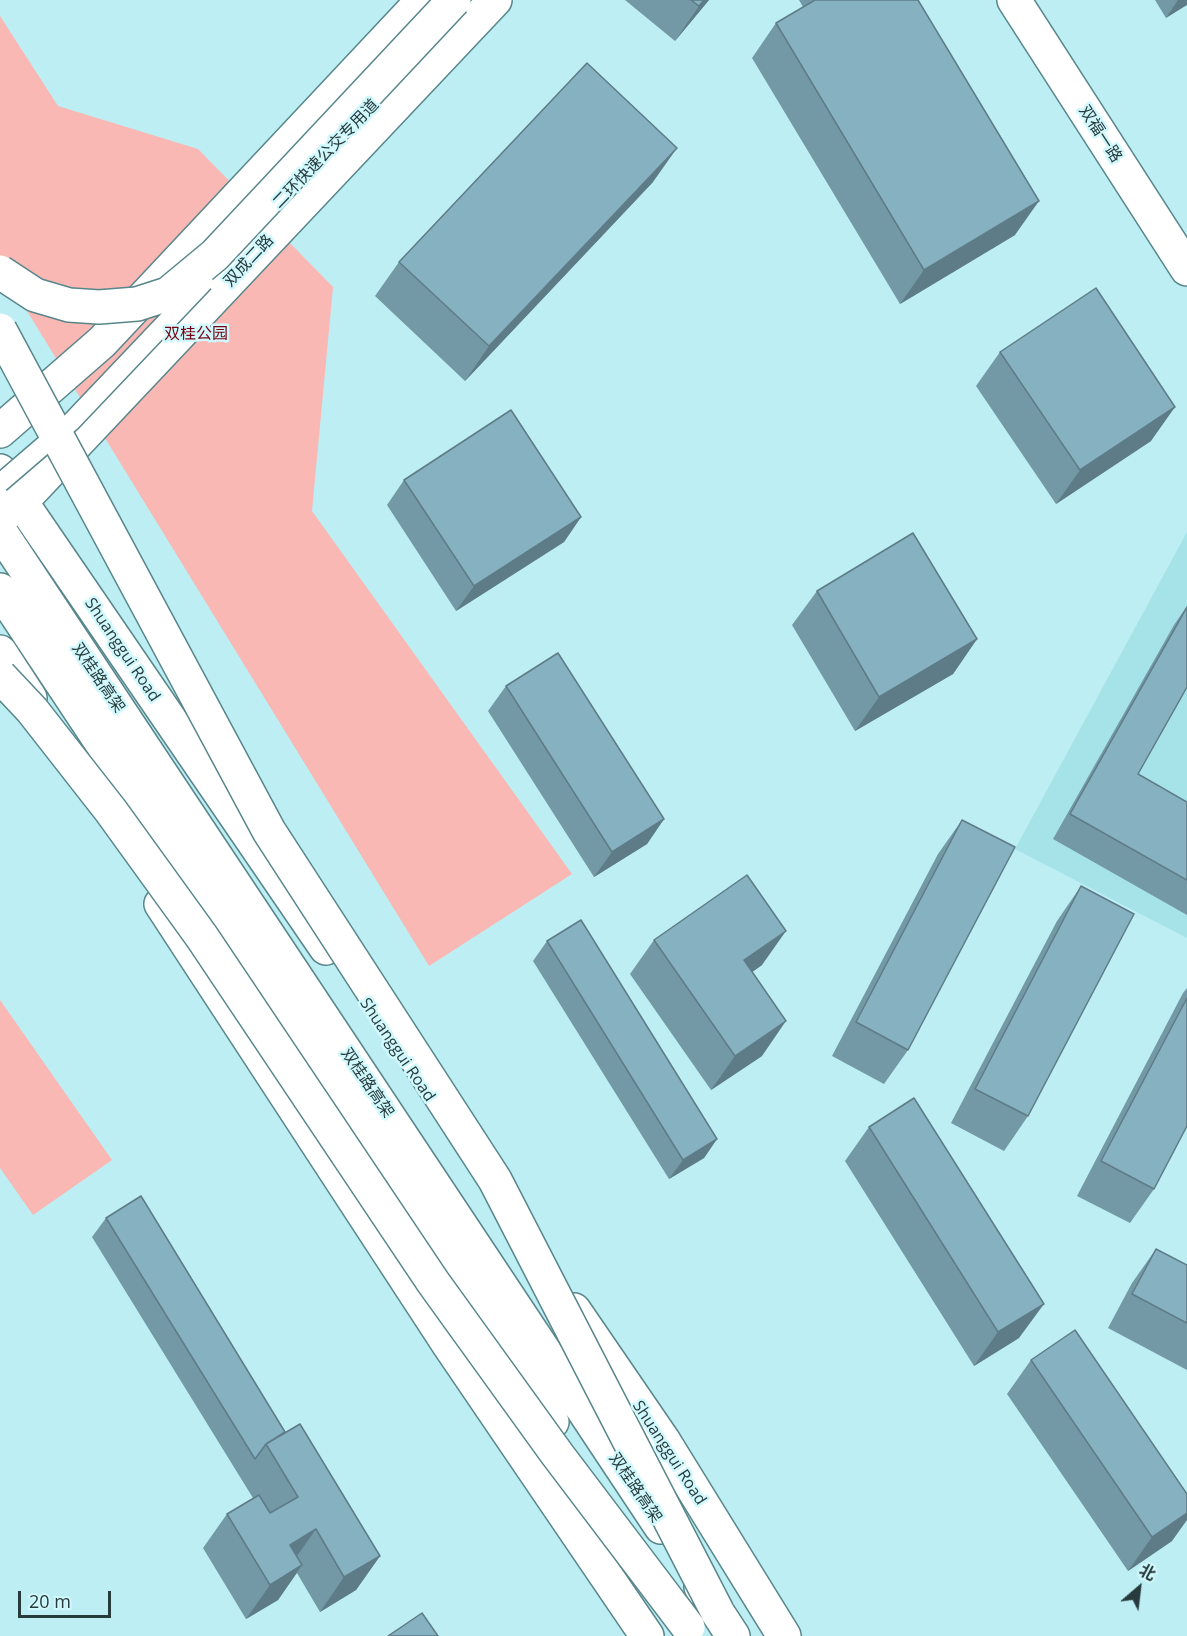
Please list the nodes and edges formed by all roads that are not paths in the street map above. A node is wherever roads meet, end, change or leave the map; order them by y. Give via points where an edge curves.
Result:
1 (423, 0) edge
2 (454, 0) edge
3 (472, 0) edge
4 (495, 0) edge
5 (1014, 0) edge
6 (1187, 269) edge
7 (0, 272) edge
8 (0, 330) edge
9 (0, 431) edge
10 (0, 471) edge
11 (7, 501) edge
12 (0, 531) edge
13 (0, 590) edge
14 (0, 652) edge
15 (0, 676) edge
16 (725, 1624) edge
17 (691, 1632) edge
18 (647, 1636) edge
19 (784, 1636) edge

1 - 9 main road via 102,342
2 - 7 main road, bridge via 215,255 168,294 137,304 99,308 69,305 35,295
3 - 11 lane, 二环快速公交专用道, bridge via 70,422
4 - 11 main road, 双成二路
5 - 6 main road, 双福一路
8 - 16 main road, bridge via 269,831 495,1180
10 - 11 main road, Shuanggui Road
11 - 19 main road, Shuanggui Road via 663,1440
12 - 16 main road, 双桂路高架, bridge
13 - 17 main road, 双桂路高架, bridge
14 - 18 main road via 230,1013
15 - 17 main road, bridge via 32,710 111,811 202,937 433,1282

